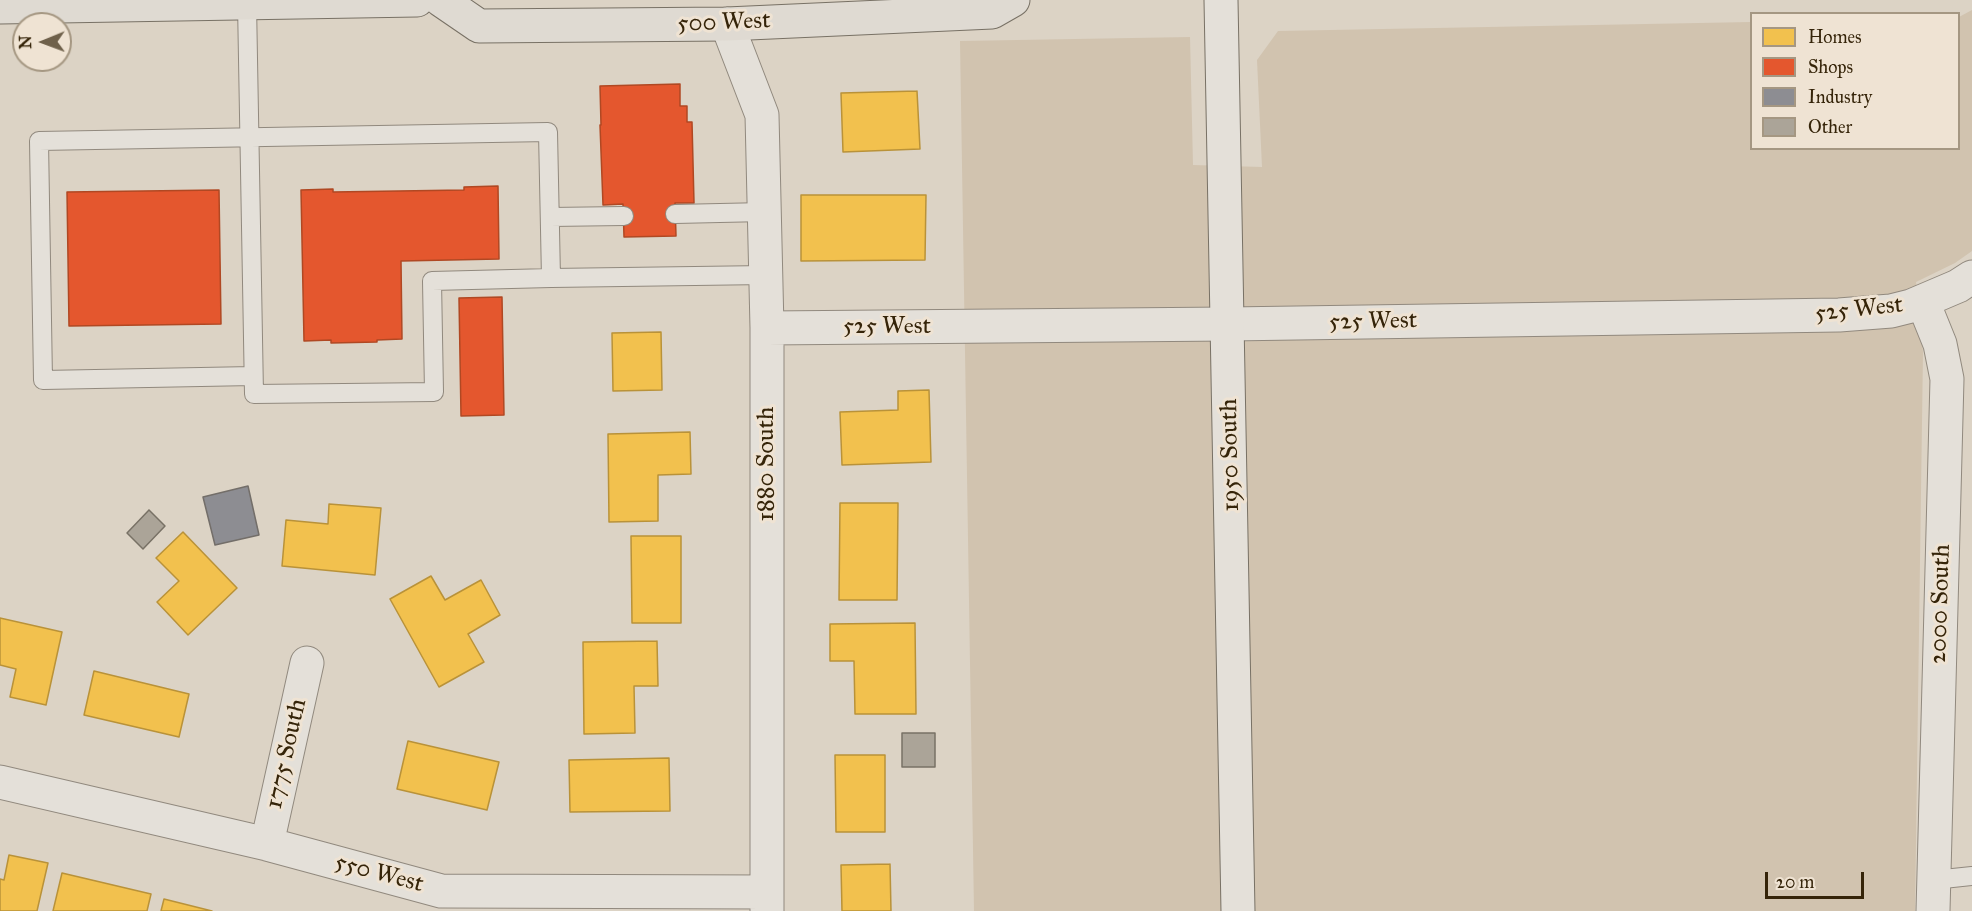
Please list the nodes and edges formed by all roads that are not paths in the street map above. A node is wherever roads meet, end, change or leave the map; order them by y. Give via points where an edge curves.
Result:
1 (417, 0) edge
2 (441, 0) edge
3 (1013, 0) edge
4 (1221, 0) edge
5 (346, 1) edge
6 (146, 2) edge
7 (244, 2) edge
8 (0, 7) edge
9 (727, 24) junction
10 (249, 137) junction
11 (765, 212) junction
12 (675, 214) dead end
13 (624, 216) dead end
14 (550, 217) junction
15 (766, 275) junction
16 (1972, 277) edge
17 (551, 278) junction
18 (1923, 302) junction
19 (1229, 324) junction
20 (767, 328) junction
21 (253, 376) junction
22 (307, 663) dead end
23 (0, 782) edge
24 (267, 844) junction
25 (1972, 876) edge
26 (1934, 895) edge
27 (767, 901) edge
28 (1238, 911) edge

1 - 5 main road
2 - 9 main road, 500 West via 478,26
3 - 9 main road, 500 West via 993,12
4 - 19 street, 1950 South
5 - 7 main road
6 - 7 main road
6 - 8 main road
7 - 10 lane
9 - 11 street, 1880 South via 762,115
10 - 14 lane via 548,132
10 - 21 lane
10 - 21 lane via 39,141 39,165 43,380
11 - 12 lane
11 - 15 street, 1880 South
13 - 14 lane
14 - 17 lane
15 - 17 lane
15 - 20 street, 1880 South
16 - 18 street, 525 West
17 - 21 lane via 432,281 434,392 254,394
18 - 19 street, 525 West via 1891,311 1839,315
18 - 26 street, 2000 South via 1942,352 1947,379
19 - 20 street, 525 West
19 - 28 street, 1950 South
20 - 27 street, 1880 South
22 - 24 street, 1775 South
23 - 24 street, 550 West
24 - 27 street, 550 West via 441,891
25 - 26 lane

